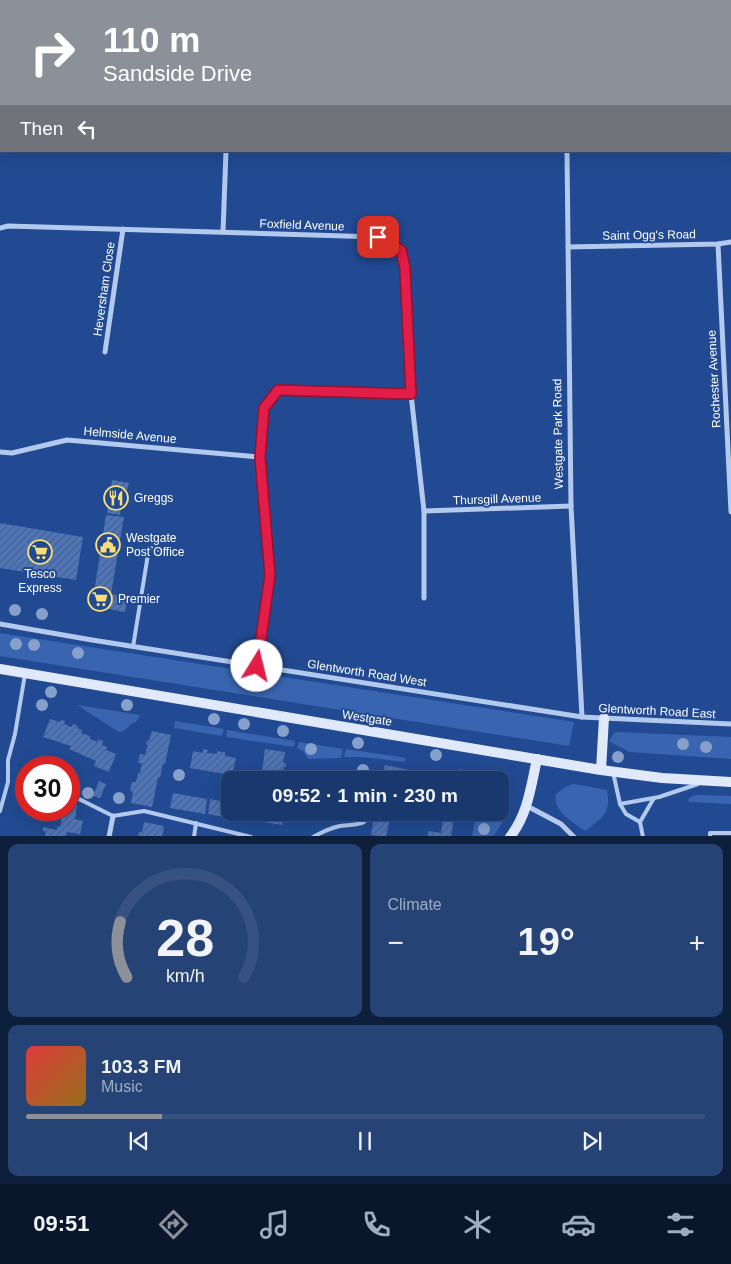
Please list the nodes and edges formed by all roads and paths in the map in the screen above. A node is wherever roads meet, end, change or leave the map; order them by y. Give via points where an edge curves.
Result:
1 (226, 152) edge
2 (567, 152) edge
3 (0, 228) edge
4 (123, 229) junction
5 (224, 232) junction
6 (731, 242) edge
7 (718, 244) junction
8 (568, 247) junction
9 (105, 352) dead end
10 (411, 394) junction
11 (0, 452) edge
12 (260, 457) junction
13 (571, 506) junction
14 (424, 511) junction
15 (731, 512) edge
16 (176, 552) dead end
17 (424, 598) dead end
18 (0, 624) edge
19 (133, 647) junction
20 (257, 666) junction
21 (0, 670) edge
22 (25, 674) junction
23 (582, 717) junction
24 (604, 718) junction
25 (731, 724) edge
26 (537, 759) junction
27 (601, 770) junction
28 (613, 772) junction
29 (707, 781) junction
30 (731, 782) edge
31 (654, 798) junction
32 (80, 800) edge
33 (620, 804) junction
34 (527, 806) junction
35 (0, 811) edge
36 (113, 816) junction
37 (364, 821) edge
38 (640, 822) junction
39 (196, 823) junction
40 (731, 834) edge
41 (109, 836) edge
42 (194, 836) edge
43 (251, 836) edge
44 (313, 836) edge
45 (510, 836) edge
46 (574, 836) edge
47 (642, 836) edge
48 (710, 836) edge

1 - 5 street
2 - 8 street, Westgate Park Road
3 - 4 street, Foxfield Avenue
4 - 5 street, Foxfield Avenue
4 - 9 street, Heversham Close
5 - 10 street, Foxfield Avenue via 378,237 401,250 405,268
6 - 7 street, Saint Ogg's Road
7 - 8 street, Saint Ogg's Road
7 - 15 street, Rochester Avenue
8 - 13 street, Westgate Park Road
10 - 12 street via 278,390 264,408
10 - 14 street, Foxfield Avenue
11 - 12 street, Helmside Avenue via 12,453 67,440
12 - 20 street via 270,575
13 - 14 street, Thursgill Avenue
13 - 23 street, Westgate Park Road
14 - 17 street, Foxfield Avenue
16 - 19 lane via 149,548
18 - 19 street, Glentworth Road West
19 - 20 street, Glentworth Road West
20 - 23 street, Glentworth Road West
21 - 22 street, Westgate
22 - 26 street, Westgate
22 - 35 lane via 8,760 8,782
23 - 24 street, Glentworth Road East
24 - 25 street, Glentworth Road East
24 - 27 street
26 - 27 street, Westgate
26 - 34 street
27 - 28 street, Westgate
28 - 29 street, Westgate
28 - 33 lane
29 - 30 street, Westgate
29 - 31 lane
31 - 33 lane
31 - 38 lane
32 - 36 lane
33 - 38 lane via 626,814
34 - 45 street
34 - 46 street via 561,824
36 - 39 lane via 144,811
36 - 41 street
37 - 44 lane
38 - 47 lane
39 - 42 lane
39 - 43 lane
40 - 48 lane via 710,833

